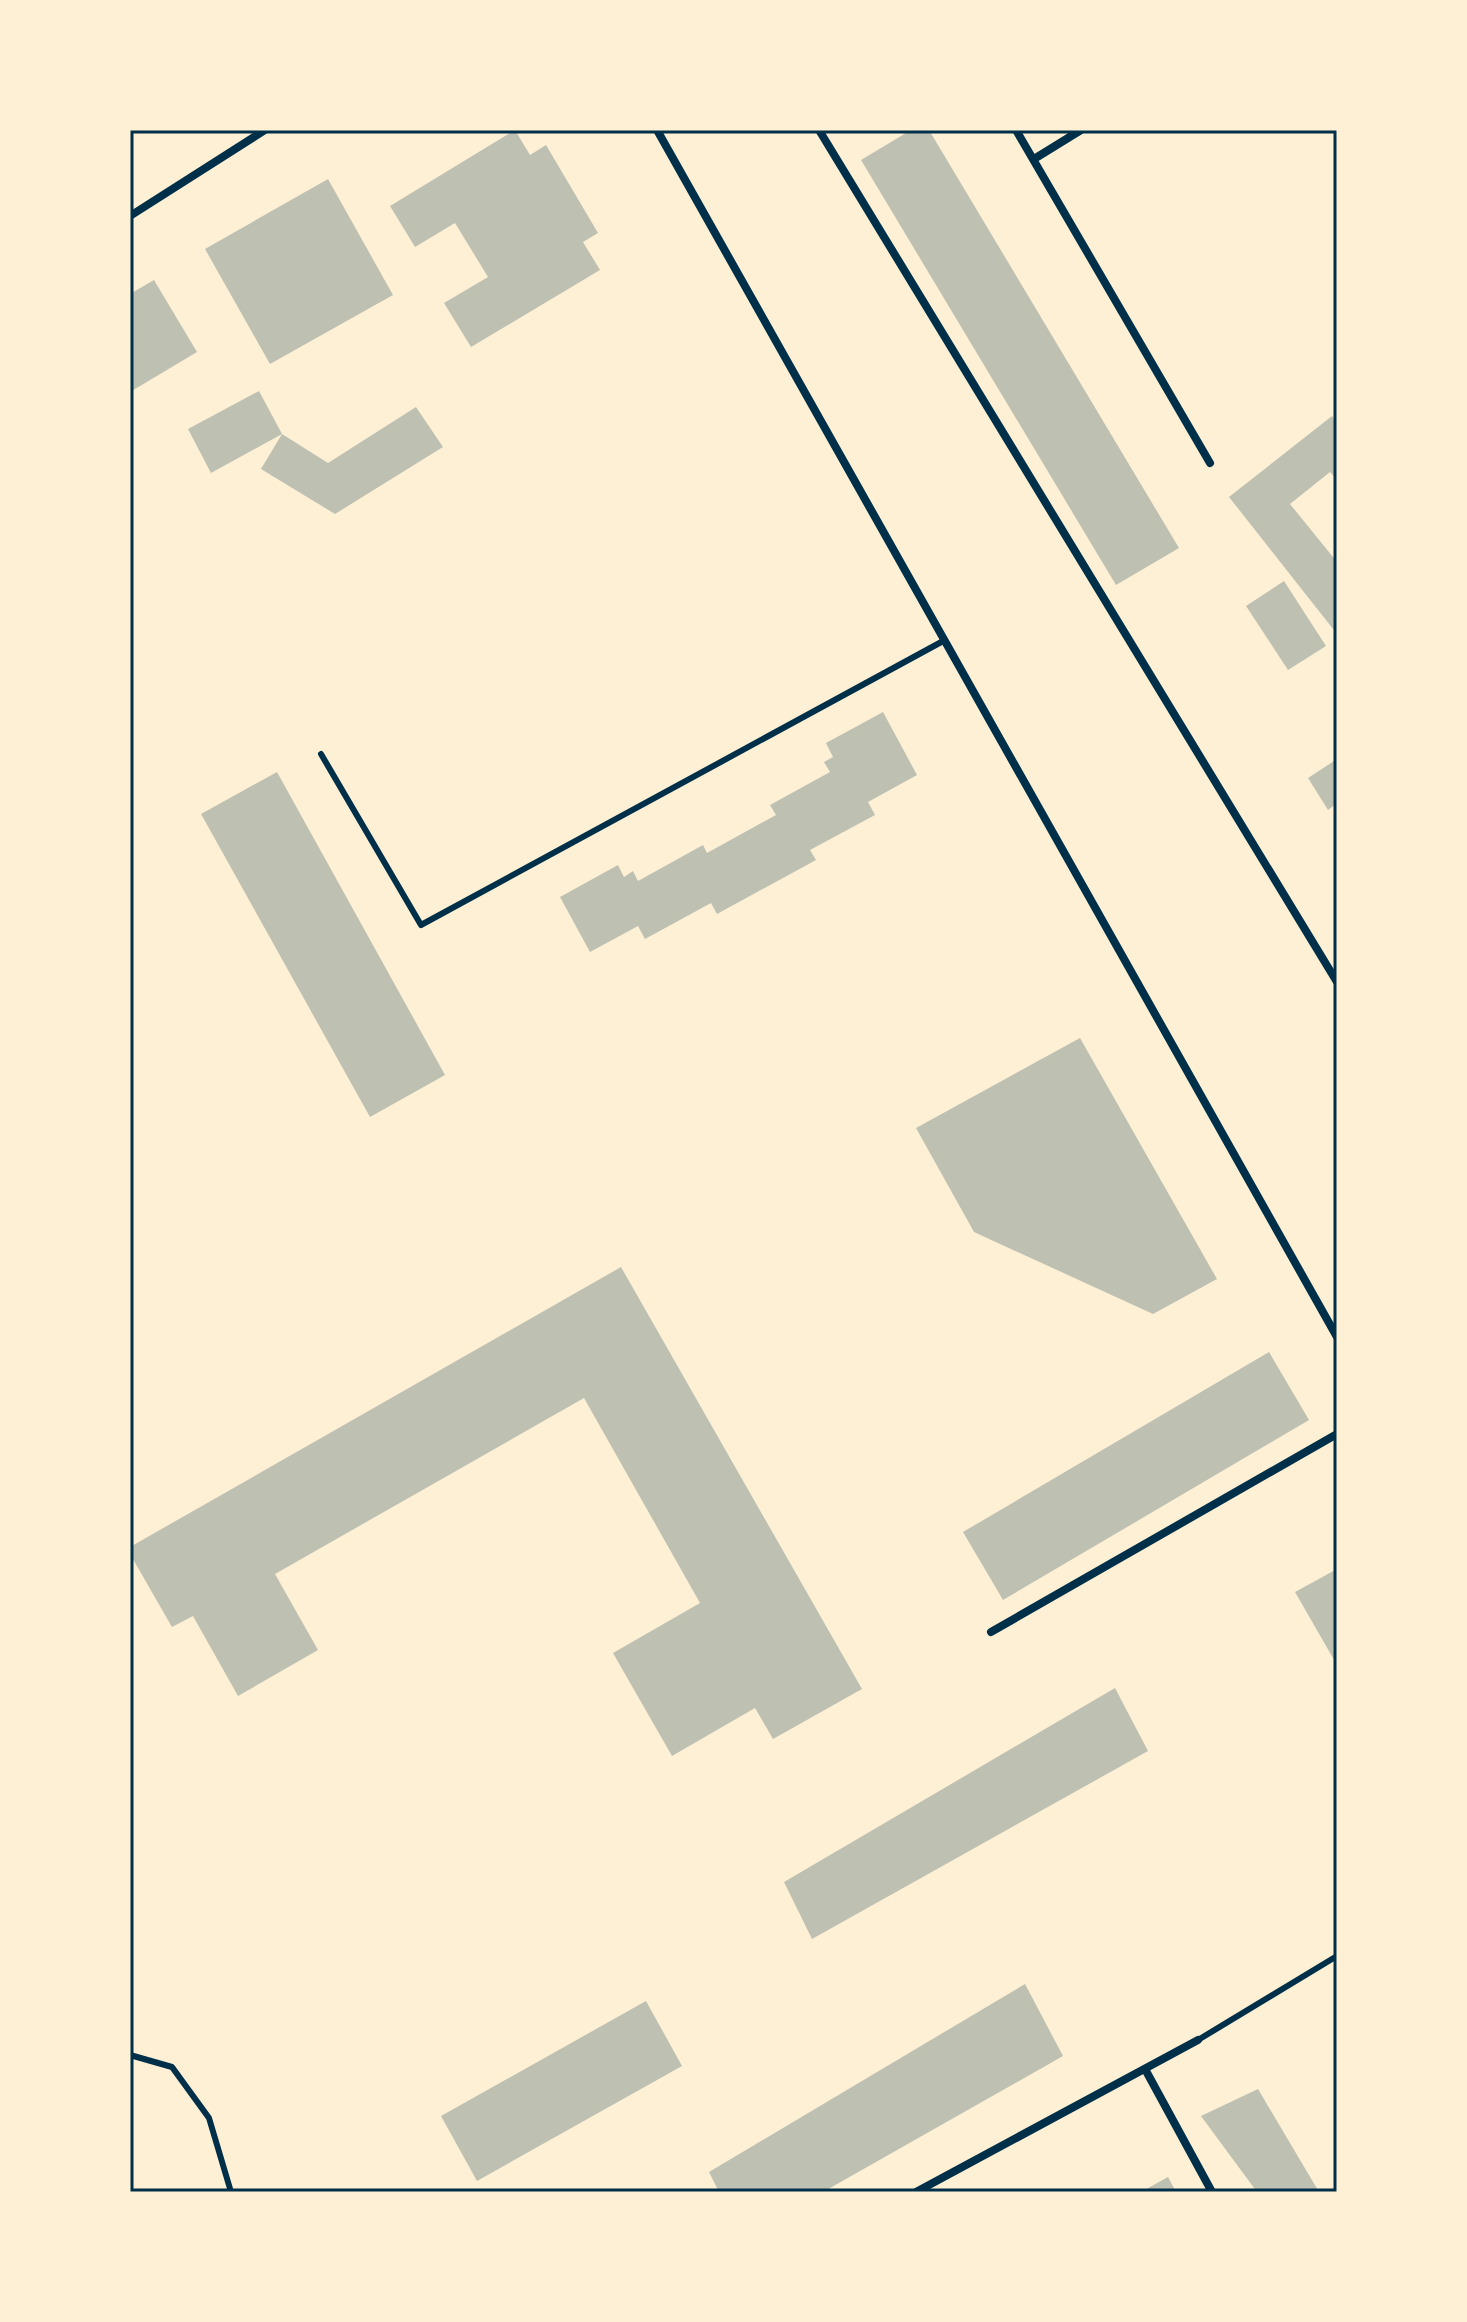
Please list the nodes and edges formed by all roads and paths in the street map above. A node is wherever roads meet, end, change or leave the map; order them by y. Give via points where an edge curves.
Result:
1 (265, 130) edge
2 (657, 130) edge
3 (819, 130) edge
4 (1016, 130) edge
5 (1081, 130) edge
6 (1034, 159) junction
7 (130, 216) edge
8 (1210, 463) dead end
9 (945, 640) junction
10 (321, 754) dead end
11 (1337, 982) edge
12 (1337, 1337) edge
13 (1337, 1434) edge
14 (991, 1632) dead end
15 (1337, 1956) edge
16 (1198, 2040) joint
17 (130, 2055) edge
18 (1145, 2069) junction
19 (231, 2192) edge
20 (916, 2192) edge
21 (1212, 2192) edge

1 - 7 street
2 - 9 street
3 - 11 street
4 - 6 street
5 - 6 street
6 - 8 street
9 - 10 lane via 421,925
9 - 12 street
13 - 14 street
15 - 16 lane
16 - 18 street
17 - 19 lane via 172,2067 209,2118
18 - 20 street
18 - 21 street

